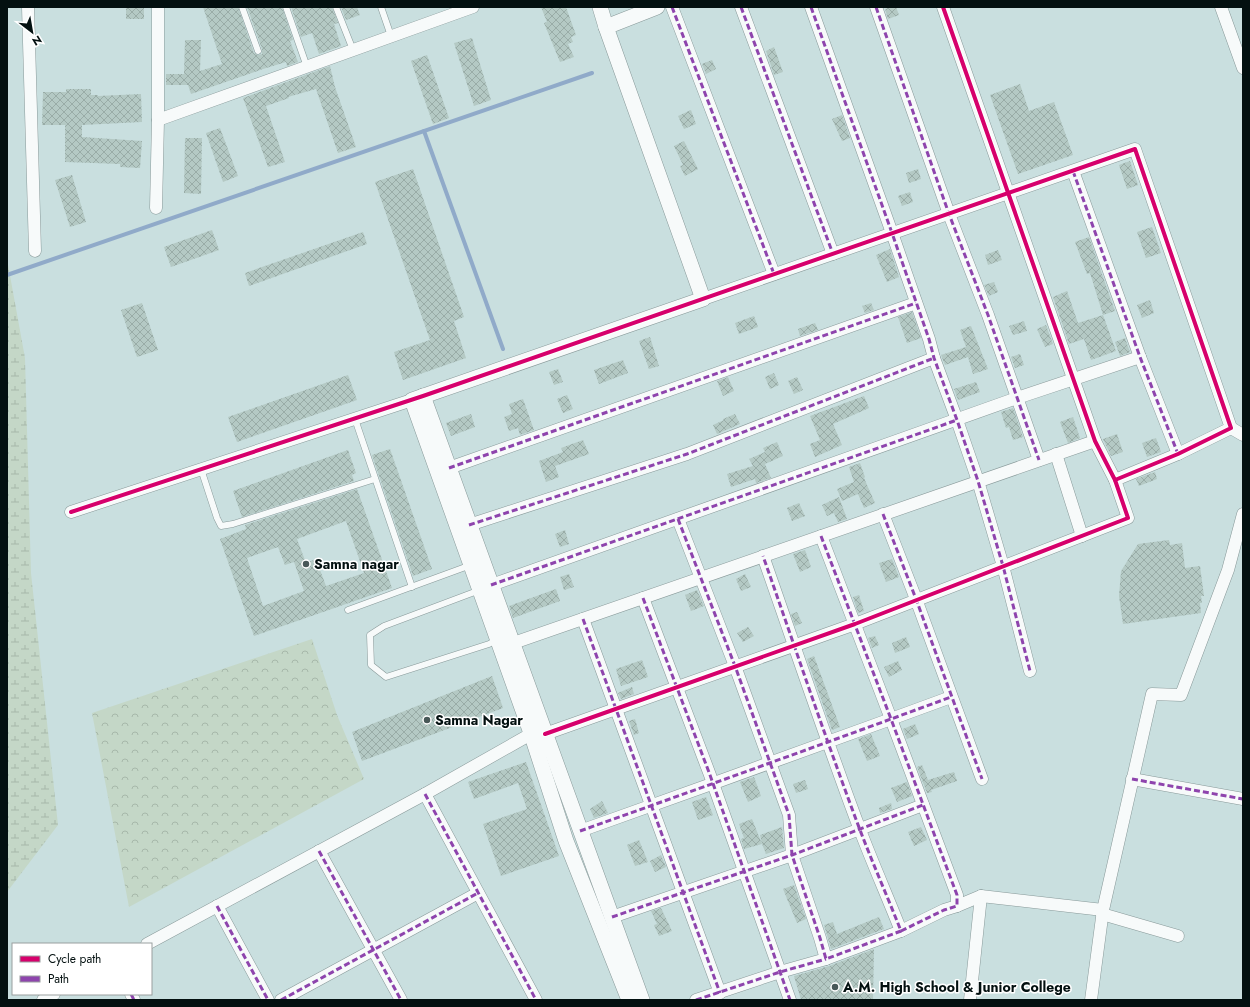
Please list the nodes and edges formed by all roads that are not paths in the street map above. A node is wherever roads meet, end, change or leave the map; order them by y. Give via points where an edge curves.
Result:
1 (28, 7) edge
2 (158, 7) edge
3 (242, 7) edge
4 (286, 7) edge
5 (336, 7) edge
6 (381, 7) edge
7 (473, 7) edge
8 (600, 7) edge
9 (657, 7) edge
10 (672, 7) edge
11 (741, 7) edge
12 (812, 7) edge
13 (876, 7) edge
14 (943, 7) edge
15 (1223, 8) edge
16 (606, 27) junction
17 (391, 36) junction
18 (353, 50) junction
19 (258, 51) dead end
20 (307, 67) junction
21 (1243, 68) edge
22 (158, 120) junction
23 (1073, 171) junction
24 (1008, 193) junction
25 (156, 208) dead end
26 (949, 214) junction
27 (892, 233) junction
28 (35, 251) dead end
29 (833, 254) junction
30 (774, 274) junction
31 (703, 299) junction
32 (916, 303) junction
33 (1140, 357) junction
34 (934, 358) junction
35 (1074, 380) junction
36 (417, 398) junction
37 (1017, 398) junction
38 (355, 419) junction
39 (957, 420) junction
40 (1231, 428) junction
41 (1243, 435) edge
42 (1094, 441) junction
43 (1056, 454) junction
44 (1178, 454) junction
45 (1039, 460) junction
46 (449, 468) junction
47 (201, 470) junction
48 (375, 478) junction
49 (1115, 480) junction
50 (978, 481) junction
51 (71, 512) dead end
52 (883, 514) junction
53 (1243, 514) edge
54 (678, 519) junction
55 (469, 524) junction
56 (821, 536) junction
57 (1082, 536) junction
58 (763, 556) junction
59 (471, 565) junction
60 (1003, 566) junction
61 (700, 578) junction
62 (412, 587) junction
63 (486, 587) junction
64 (643, 598) junction
65 (916, 600) junction
66 (348, 610) dead end
67 (583, 619) junction
68 (855, 624) junction
69 (504, 643) junction
70 (795, 646) junction
71 (735, 666) junction
72 (1030, 671) dead end
73 (677, 687) junction
74 (952, 697) junction
75 (616, 709) junction
76 (891, 719) junction
77 (540, 732) junction
78 (829, 742) junction
79 (770, 762) junction
80 (982, 779) dead end
81 (1132, 780) junction
82 (713, 784) junction
83 (425, 794) junction
84 (1243, 799) edge
85 (923, 805) junction
86 (651, 806) junction
87 (860, 830) junction
88 (580, 831) junction
89 (319, 851) junction
90 (792, 855) junction
91 (744, 871) junction
92 (683, 892) junction
93 (478, 893) junction
94 (981, 896) junction
95 (217, 906) junction
96 (957, 906) junction
97 (1102, 912) junction
98 (612, 917) junction
99 (901, 931) junction
100 (1178, 936) dead end
101 (149, 943) edge
102 (374, 950) junction
103 (826, 959) junction
104 (780, 972) junction
105 (720, 993) junction
106 (52, 995) edge
107 (532, 999) edge
108 (43, 1000) edge
109 (268, 1000) edge
110 (281, 1000) edge
111 (401, 1000) edge
112 (629, 1000) edge
113 (642, 1000) edge
114 (696, 1000) edge
115 (790, 1000) edge
116 (970, 1000) edge
117 (1091, 1000) edge

1 - 28 street
2 - 22 street
3 - 19 lane
4 - 20 lane
5 - 18 lane
6 - 17 lane
7 - 17 street
8 - 16 street
9 - 16 street
10 - 30 street
11 - 29 street
12 - 27 street
13 - 26 street
14 - 24 street
15 - 21 street
16 - 31 street
17 - 18 street
18 - 20 street
20 - 22 street
22 - 25 street
23 - 24 street
23 - 33 street
23 - 40 street via 1135,149
24 - 26 street
24 - 35 street
26 - 27 street
26 - 37 street
27 - 29 street
27 - 32 street
29 - 30 street
30 - 31 street
31 - 36 street
32 - 34 street
32 - 46 street
33 - 35 street
33 - 44 street
34 - 39 street
34 - 55 street via 687,454
35 - 37 street
35 - 42 street
36 - 38 street
36 - 46 street
36 - 59 street
37 - 39 street
37 - 45 street
38 - 47 street
38 - 48 lane
39 - 50 street
39 - 54 street
40 - 41 street
40 - 44 street
42 - 43 street
42 - 49 street
43 - 45 street
43 - 57 street
44 - 49 street
45 - 50 street
46 - 55 street
47 - 48 lane via 221,526
47 - 51 street
48 - 62 lane
49 - 57 street via 1128,518
50 - 52 street
50 - 60 street
52 - 56 street
52 - 65 street
53 - 81 street via 1228,570 1180,695 1152,694
54 - 61 street
54 - 63 street
55 - 63 street
56 - 58 street
56 - 68 street
57 - 60 street
58 - 61 street
58 - 70 street
59 - 62 lane
59 - 63 street
60 - 65 street
60 - 72 street
61 - 64 street
61 - 71 street
62 - 66 lane
63 - 69 street
63 - 69 lane via 384,626 370,635 371,665 386,677 489,644
64 - 67 street
64 - 73 street
65 - 68 street
65 - 74 street
67 - 69 street
67 - 75 street
68 - 70 street
68 - 76 street
69 - 77 street
70 - 71 street
70 - 78 street
71 - 73 street
71 - 79 street
73 - 75 street
73 - 82 street
74 - 76 street
74 - 80 street
75 - 77 street
75 - 86 street
76 - 78 street
76 - 85 street
77 - 83 street
77 - 88 street
77 - 112 street via 566,841
78 - 79 street
78 - 87 street
79 - 82 street
79 - 90 street via 789,815
81 - 84 street
81 - 97 street
82 - 86 street
82 - 91 street
83 - 89 street
83 - 93 street
85 - 87 street
85 - 96 street via 957,895
86 - 88 street
86 - 92 street
87 - 90 street
87 - 99 street
88 - 98 street
89 - 95 street
89 - 102 street
90 - 91 street
90 - 103 street
91 - 92 street
91 - 104 street
92 - 98 street
92 - 105 street
93 - 102 street
93 - 107 street
94 - 96 street
94 - 97 street
94 - 116 street
95 - 101 street
95 - 109 street
96 - 99 street
97 - 100 street
97 - 117 street
98 - 113 street
99 - 103 street
102 - 110 street
102 - 111 street
103 - 104 street
104 - 105 street
104 - 115 street
105 - 114 street
106 - 108 street

